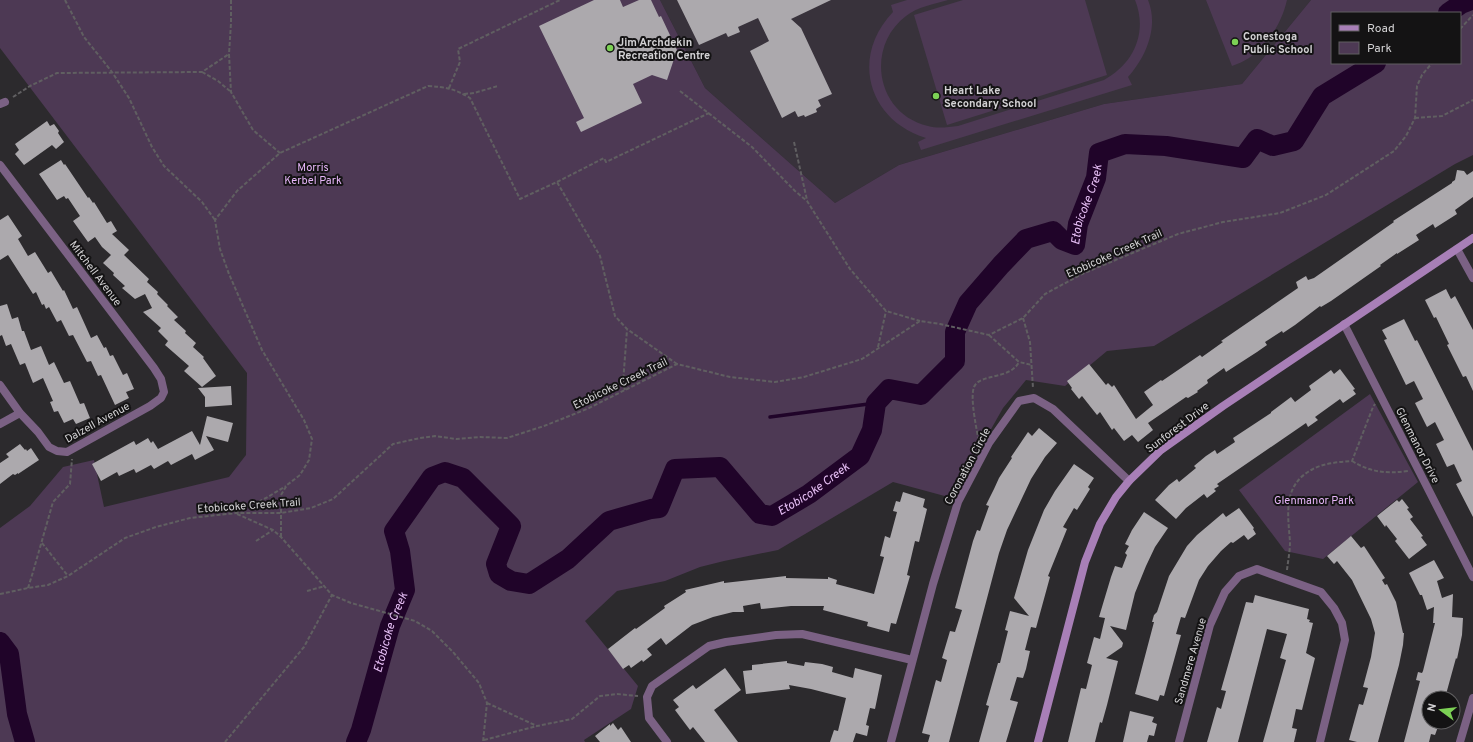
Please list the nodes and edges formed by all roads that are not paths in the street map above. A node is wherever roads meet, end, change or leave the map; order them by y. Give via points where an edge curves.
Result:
1 (0, 164) edge
2 (1473, 238) edge
3 (1457, 249) junction
4 (1473, 278) edge
5 (1344, 324) junction
6 (0, 385) edge
7 (160, 399) joint
8 (20, 413) junction
9 (0, 424) edge
10 (1129, 481) junction
11 (1473, 577) edge
12 (912, 660) junction
13 (1473, 698) edge
14 (667, 742) edge
15 (892, 742) edge
16 (1038, 742) edge
17 (1179, 742) edge
18 (1320, 742) edge
19 (1460, 742) edge

1 - 7 street, Mitchell Avenue via 161,379 164,392
2 - 3 street, Sunforest Drive
3 - 4 street
3 - 5 street, Sunforest Drive
5 - 10 street, Sunforest Drive via 1161,450
5 - 11 street, Glenmanor Drive
6 - 8 street, Dalzell Avenue
7 - 8 street, Dalzell Avenue via 67,452 49,447
8 - 9 street
10 - 12 street, Coronation Circle via 1053,409 1034,398 1019,401 989,443 958,502
10 - 16 street, Sunforest Drive via 1100,524 1086,562
12 - 14 street via 802,634 776,635 709,646 652,686 647,697 649,718
12 - 15 street, Coronation Circle
13 - 19 street
17 - 18 street, Sandmere Avenue via 1210,625 1225,592 1239,576 1257,569 1321,592 1342,623 1345,640

